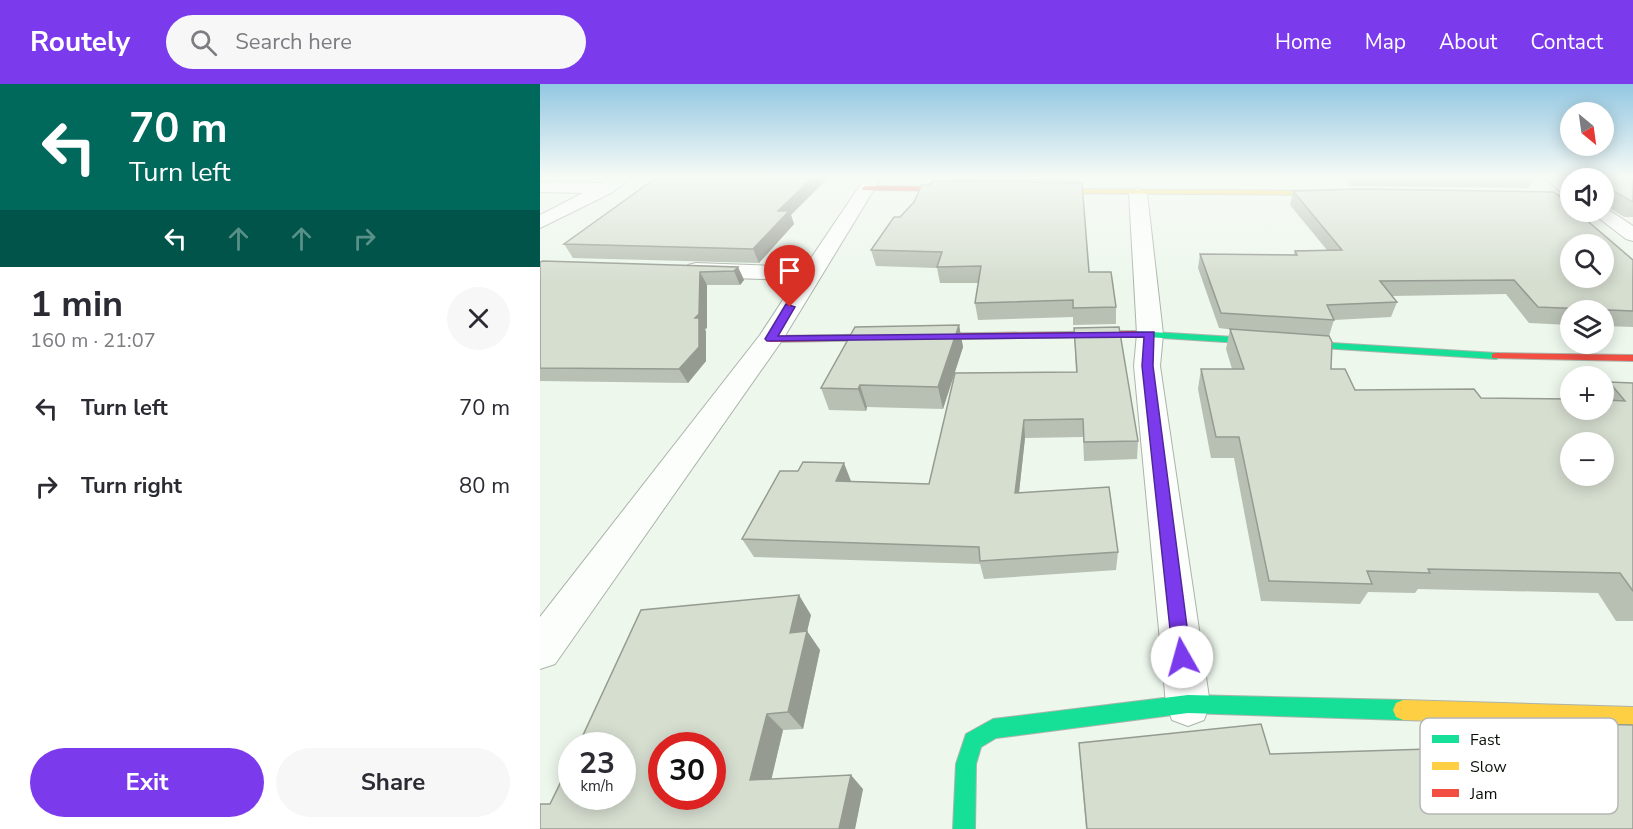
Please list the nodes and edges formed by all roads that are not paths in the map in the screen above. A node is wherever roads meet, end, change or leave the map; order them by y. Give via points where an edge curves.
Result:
1 (558, 213) edge
2 (850, 213) edge
3 (1140, 213) edge
4 (540, 222) edge
5 (1625, 222) edge
6 (1633, 235) edge
7 (681, 270) edge
8 (809, 274) junction
9 (1150, 334) junction
10 (770, 339) junction
11 (1633, 358) edge
12 (540, 650) edge
13 (1188, 704) junction
14 (1633, 717) edge
15 (964, 829) edge

1 - 4 street
2 - 8 street
3 - 9 street
5 - 6 street
7 - 8 street
8 - 10 street
9 - 10 street
9 - 11 street via 1474,356
9 - 13 street via 1147,366
10 - 12 street
13 - 14 street
13 - 15 street via 993,729 973,741 966,764

